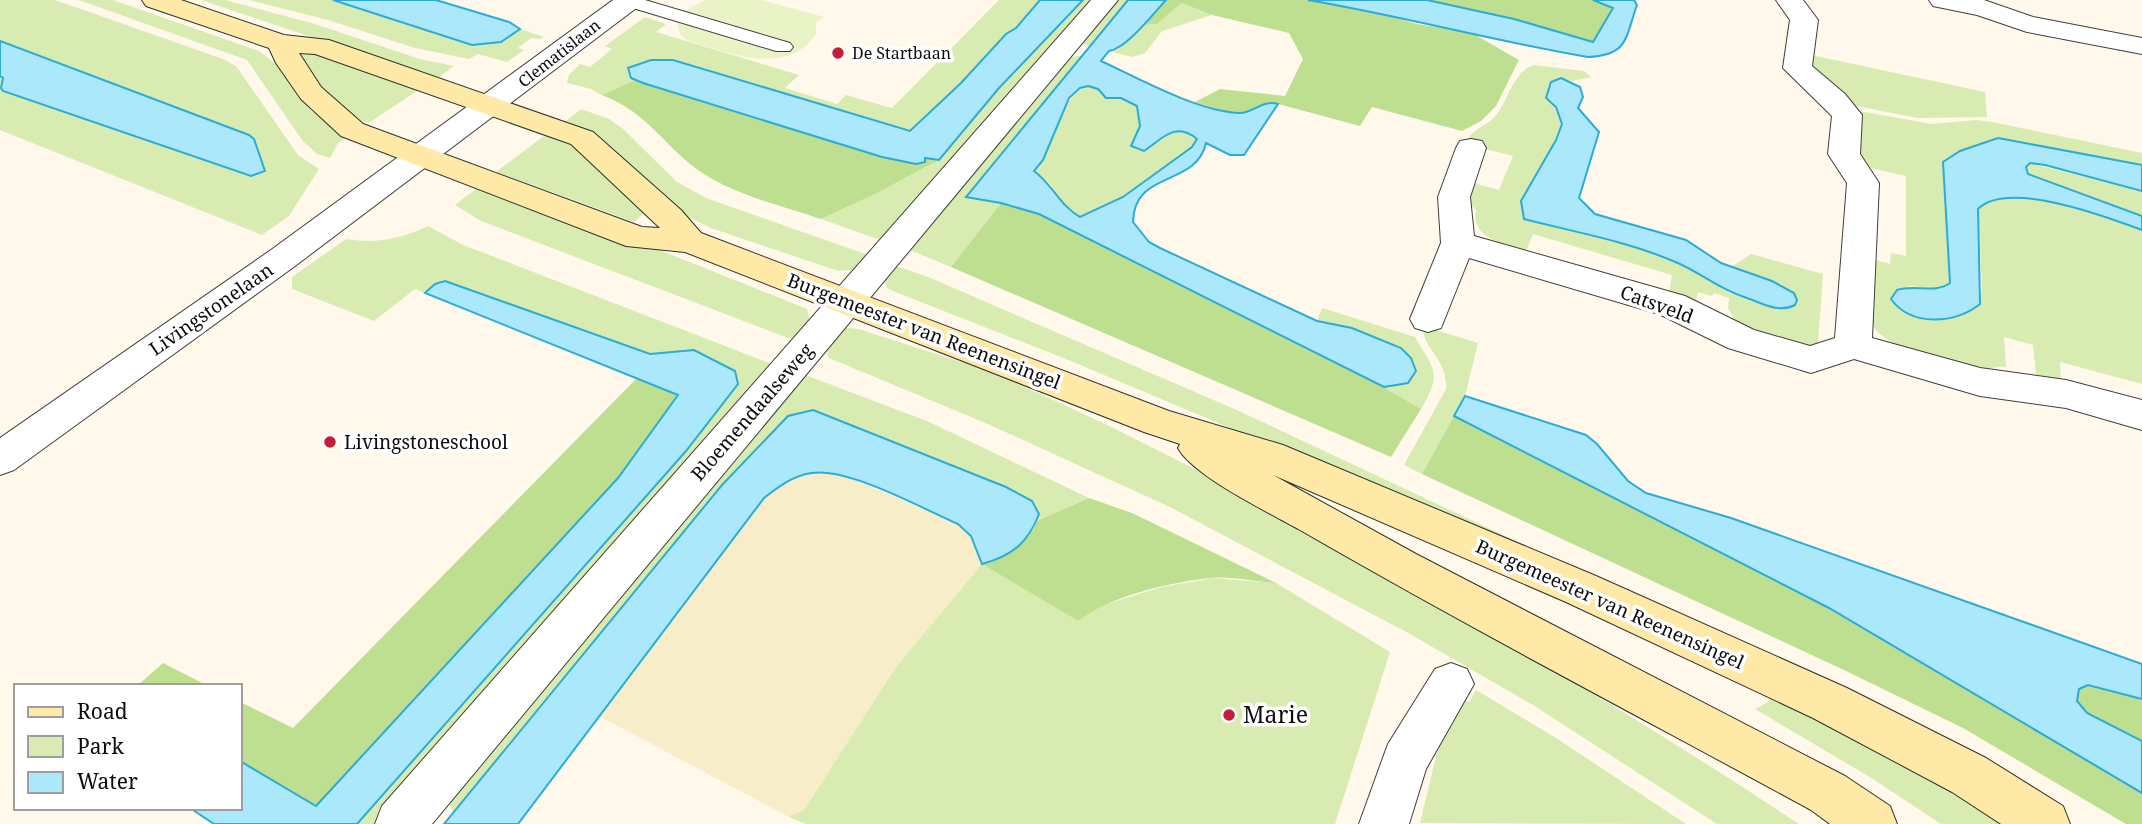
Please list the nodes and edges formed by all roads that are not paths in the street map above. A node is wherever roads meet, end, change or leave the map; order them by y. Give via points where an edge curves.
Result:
1 (155, 0) edge
2 (629, 0) edge
3 (1105, 0) edge
4 (1789, 0) edge
5 (1942, 0) edge
6 (281, 43) junction
7 (783, 47) dead end
8 (2142, 47) edge
9 (490, 106) junction
10 (1471, 148) dead end
11 (420, 155) junction
12 (689, 241) junction
13 (1458, 243) junction
14 (847, 302) junction
15 (1428, 319) dead end
16 (1853, 346) junction
17 (2142, 415) edge
18 (1158, 422) junction
19 (0, 459) edge
20 (1451, 684) dead end
21 (400, 824) edge
22 (1384, 824) edge
23 (1872, 824) edge
24 (2045, 824) edge

1 - 6 main road, Burgemeester van Reenensingel
2 - 7 lane, Clematislaan
2 - 9 street, Clematislaan
3 - 14 street, Bloemendaalseweg
4 - 16 street via 1804,20 1797,68 1846,115 1844,154 1863,183
5 - 8 street via 1984,8 2027,24
6 - 9 main road, Burgemeester van Reenensingel via 319,46
6 - 11 main road, Burgemeester van Reenensingel via 311,93 337,118 352,130
9 - 11 street, Clematislaan
9 - 12 main road, Burgemeester van Reenensingel via 582,138
10 - 13 street via 1454,197
11 - 12 main road, Burgemeester van Reenensingel via 638,238
11 - 19 street, Livingstonelaan
12 - 14 main road, Burgemeester van Reenensingel
13 - 15 street
13 - 16 street, Catsveld via 1672,305 1741,339 1811,360
14 - 18 main road, Burgemeester van Reenensingel
14 - 21 street, Bloemendaalseweg
16 - 17 street via 1980,382 2066,394
18 - 23 main road, Burgemeester van Reenensingel via 1244,478 1401,567 1828,793
18 - 24 main road, Burgemeester van Reenensingel via 1269,456 1581,589 1830,703 1969,775
20 - 22 street via 1405,760

